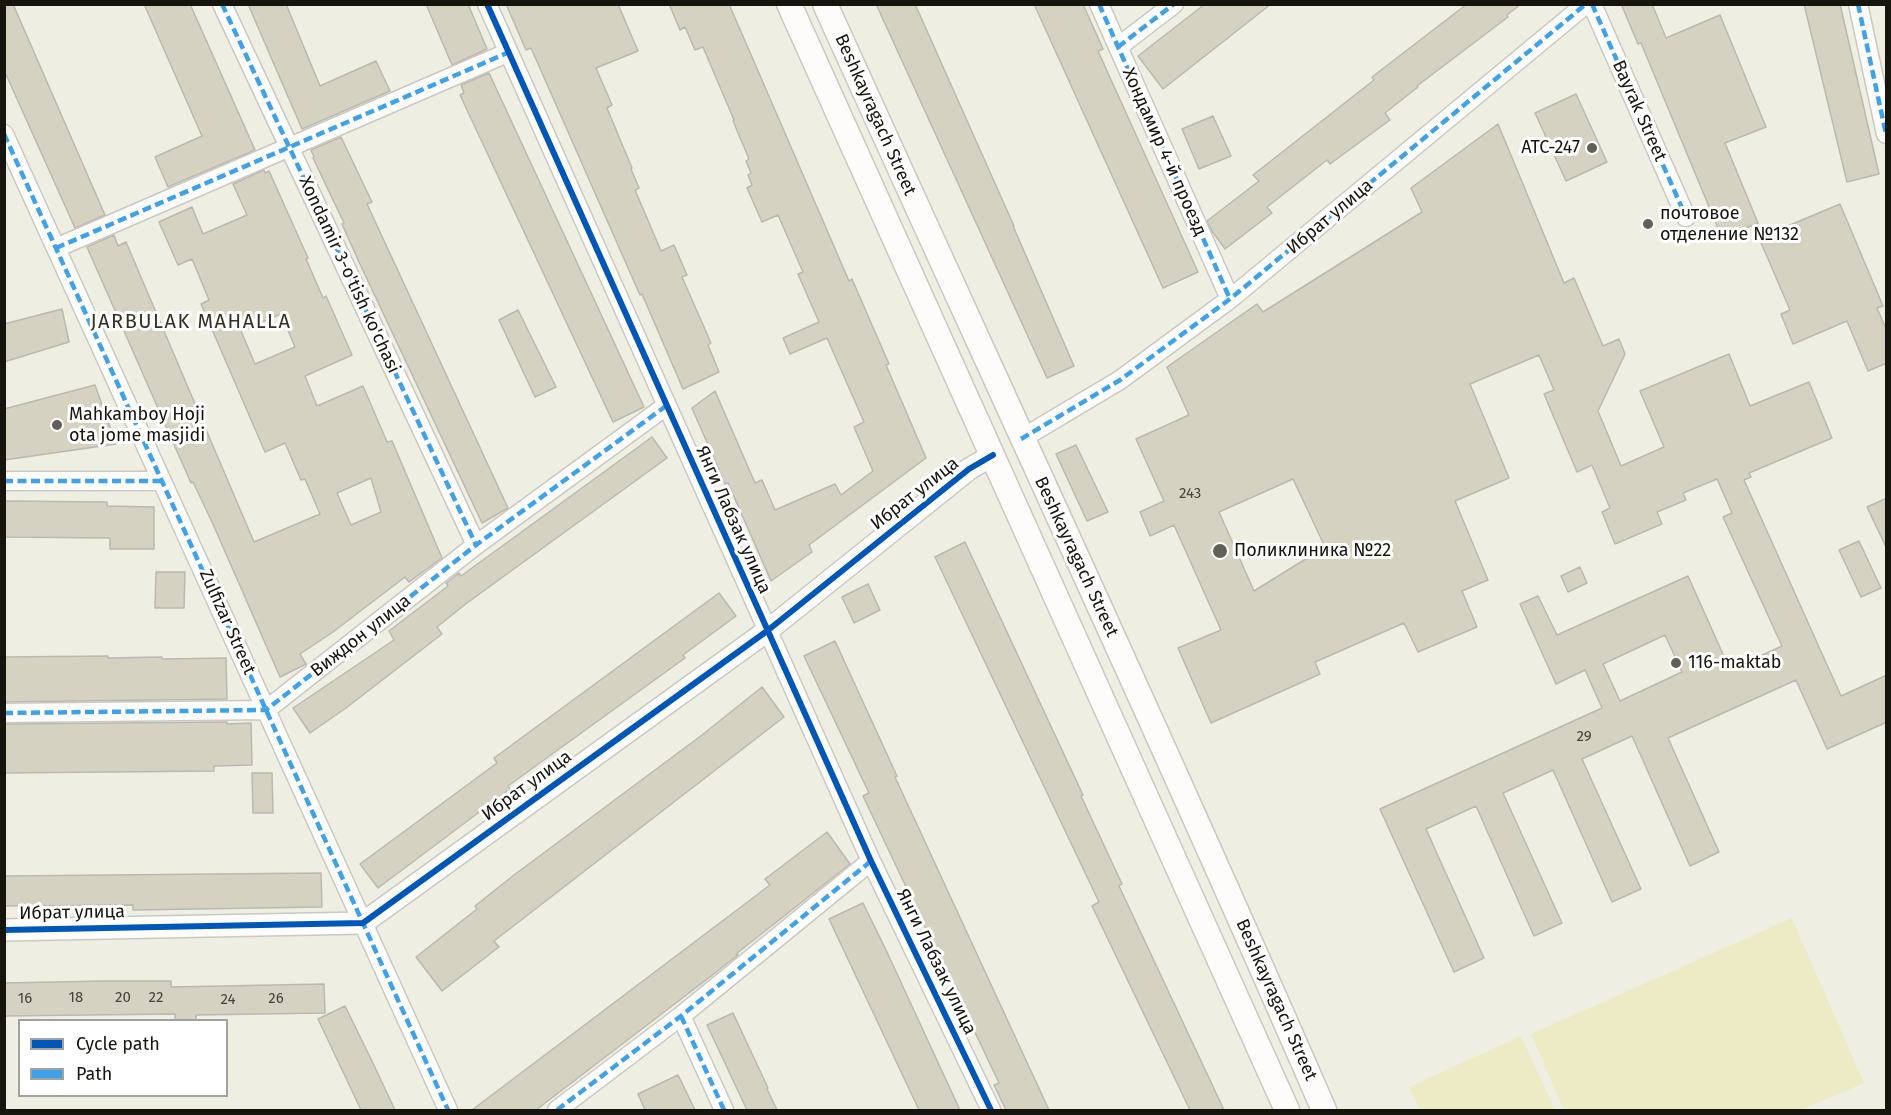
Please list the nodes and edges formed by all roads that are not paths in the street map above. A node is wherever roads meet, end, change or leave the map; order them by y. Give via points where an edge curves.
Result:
1 (222, 4) edge
2 (487, 4) edge
3 (789, 4) edge
4 (825, 4) edge
5 (1099, 4) edge
6 (1174, 4) edge
7 (1586, 4) edge
8 (1592, 4) edge
9 (1858, 4) edge
10 (1118, 47) junction
11 (507, 53) junction
12 (4, 134) edge
13 (1887, 135) edge
14 (290, 148) junction
15 (1686, 217) dead end
16 (56, 248) junction
17 (1230, 299) junction
18 (666, 406) junction
19 (1021, 439) junction
20 (993, 455) junction
21 (4, 481) edge
22 (162, 481) junction
23 (476, 545) junction
24 (767, 631) junction
25 (266, 710) junction
26 (4, 713) edge
27 (871, 861) junction
28 (363, 923) junction
29 (4, 930) edge
30 (681, 1016) junction
31 (448, 1110) edge
32 (557, 1110) edge
33 (724, 1110) edge
34 (991, 1110) edge
35 (1287, 1110) edge
36 (1324, 1110) edge

1 - 14 street, Xondamir 3-o'tish ko'chasi
2 - 11 street, Янги Лабзак улица
3 - 20 main road, Beshkayragach Street
4 - 19 main road, Beshkayragach Street
5 - 10 street, Хондамир 4-й проезд
6 - 10 street
7 - 17 street, Ибрат улица
8 - 15 street, Bayrak Street
9 - 13 street
10 - 17 street, Хондамир 4-й проезд
11 - 14 street
11 - 18 street, Янги Лабзак улица
12 - 16 street, Zulfizar Street
14 - 16 street
14 - 23 street, Xondamir 3-o'tish ko'chasi
16 - 22 street, Zulfizar Street
17 - 19 street, Ибрат улица via 1120,380
18 - 23 street, Виждон улица
18 - 24 street, Янги Лабзак улица
19 - 20 main road, Ибрат улица
19 - 36 main road, Beshkayragach Street via 1172,765
20 - 24 street, Ибрат улица via 969,469
20 - 35 main road, Beshkayragach Street
21 - 22 street
22 - 25 street, Zulfizar Street
23 - 25 street, Виждон улица
24 - 27 street, Янги Лабзак улица
24 - 28 street, Ибрат улица
25 - 26 street
25 - 28 street, Zulfizar Street
27 - 30 street
27 - 34 street, Янги Лабзак улица
28 - 29 street, Ибрат улица
28 - 31 street, Zulfizar Street
30 - 32 street
30 - 33 street

